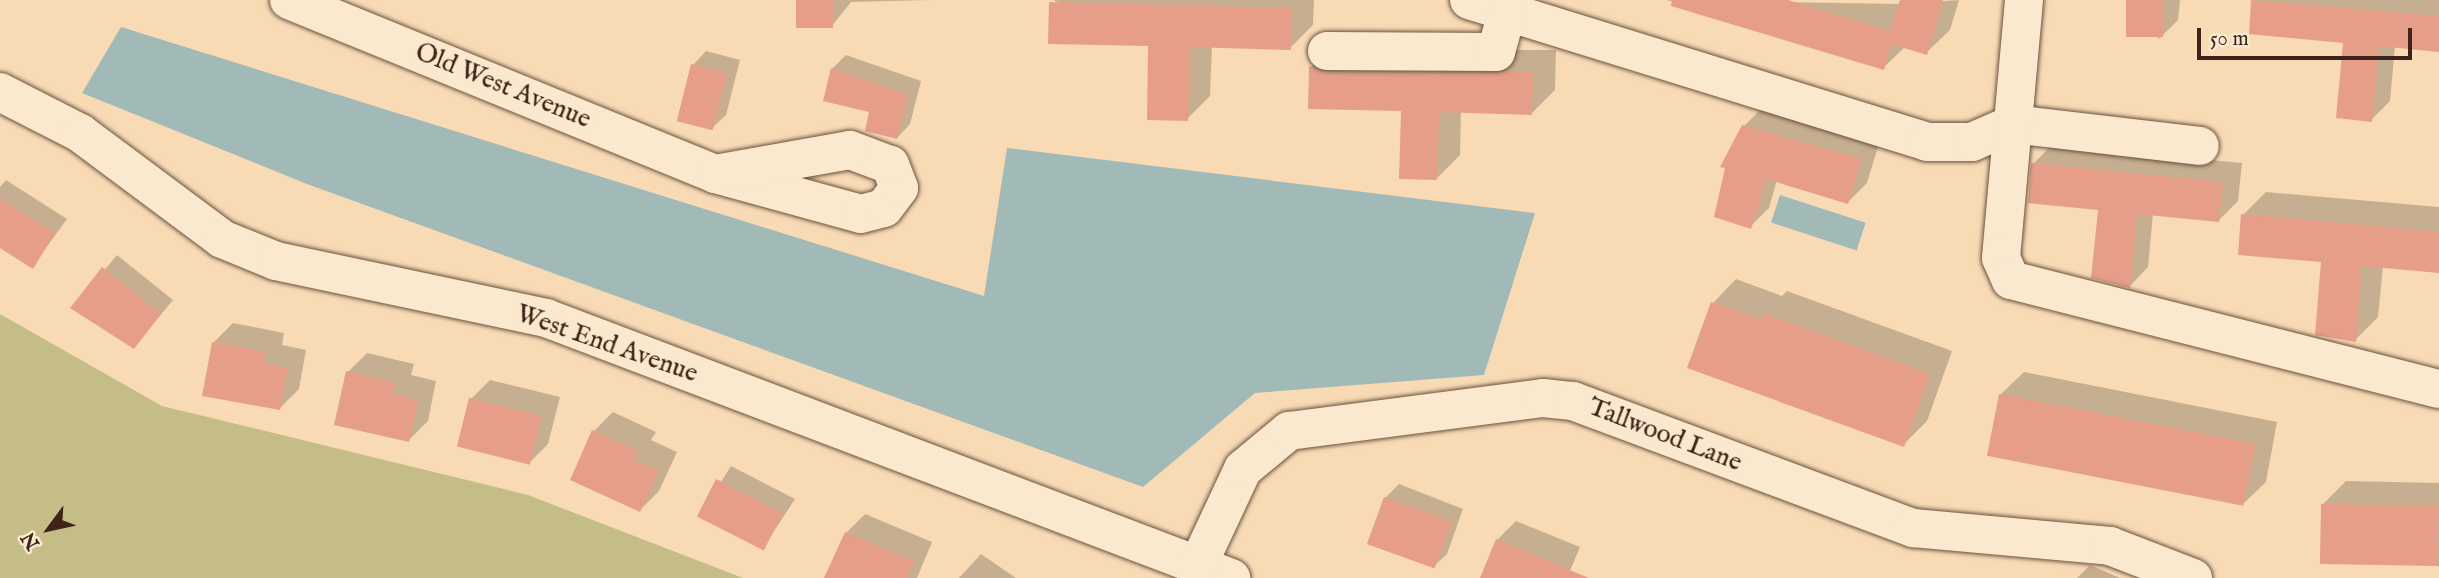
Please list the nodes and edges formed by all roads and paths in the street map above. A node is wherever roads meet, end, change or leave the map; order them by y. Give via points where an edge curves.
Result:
1 (289, 0) edge
2 (1469, 0) edge
3 (2024, 0) edge
4 (1507, 12) junction
5 (1327, 51) dead end
6 (0, 92) edge
7 (2012, 124) junction
8 (2200, 146) dead end
9 (715, 174) dead end
10 (2439, 389) edge
11 (1215, 572) edge
12 (2193, 578) edge

1 - 9 street, Old West Avenue
2 - 4 street
3 - 7 street
4 - 5 street via 1496,52
4 - 7 street via 1927,142 1972,142
6 - 11 street, West End Avenue via 80,133 222,239 276,261 546,318
7 - 8 street
7 - 10 street via 2000,258 2018,287
11 - 12 street, Tallwood Lane via 1243,469 1289,430 1543,398 1573,401 1913,528 2110,545

